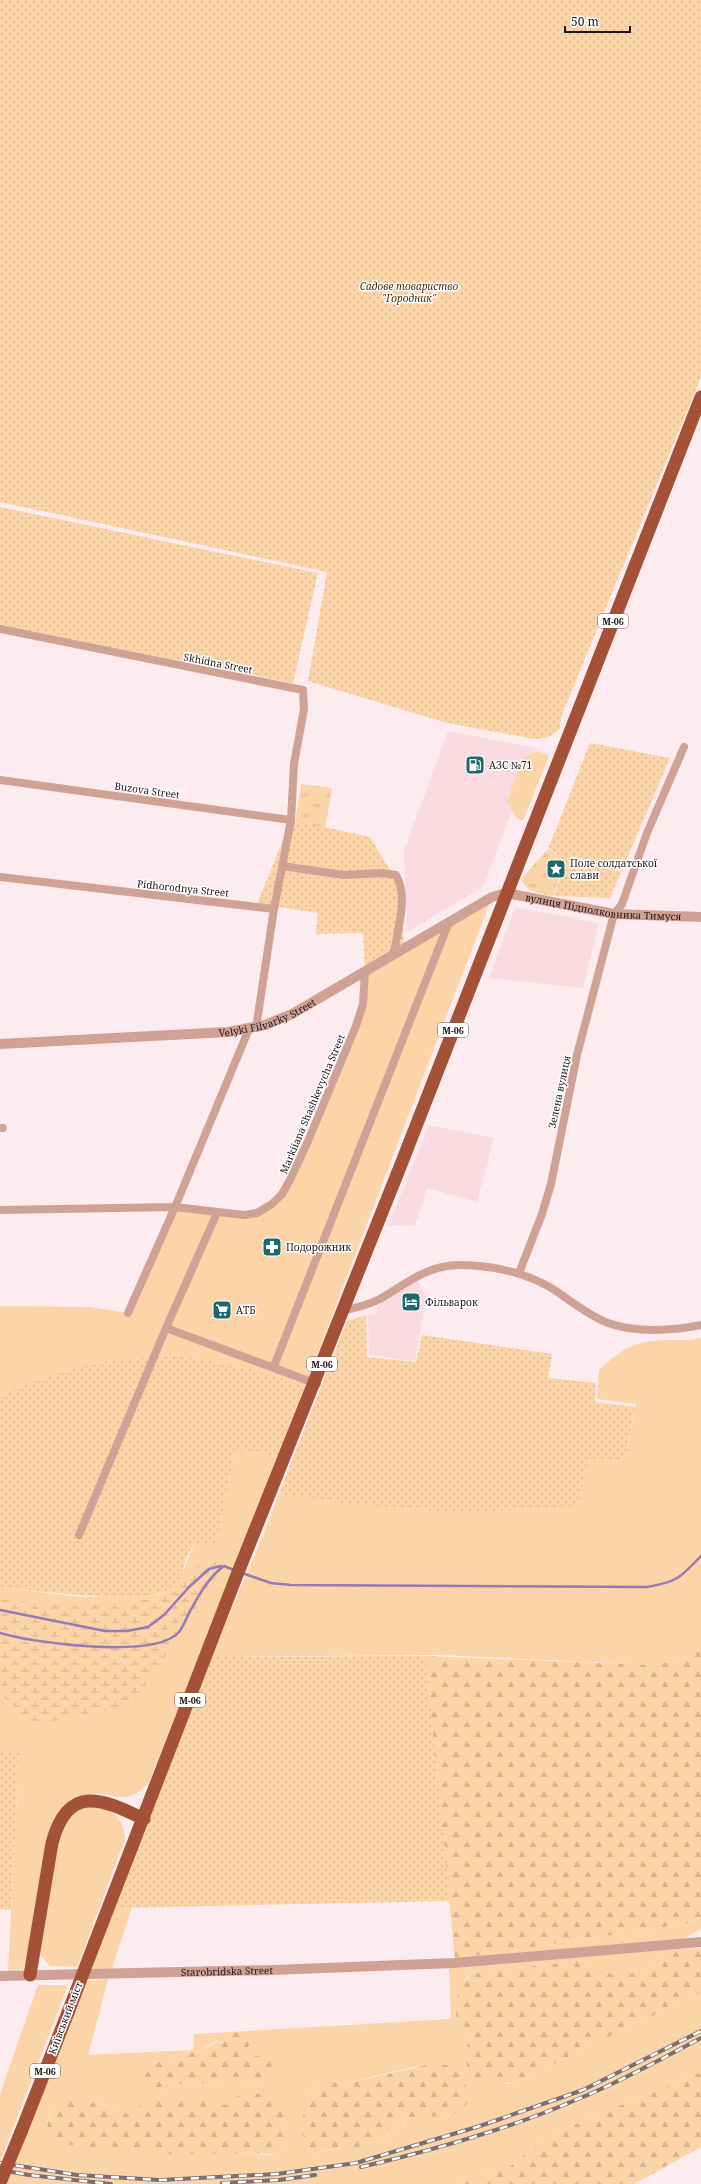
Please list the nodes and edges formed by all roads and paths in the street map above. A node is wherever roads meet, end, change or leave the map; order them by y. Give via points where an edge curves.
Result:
1 (701, 397) edge
2 (0, 629) edge
3 (684, 747) dead end
4 (0, 780) edge
5 (291, 820) junction
6 (282, 866) junction
7 (0, 877) edge
8 (506, 893) junction
9 (274, 909) junction
10 (614, 914) junction
11 (701, 917) edge
12 (449, 922) junction
13 (394, 954) junction
14 (365, 972) junction
15 (253, 1028) junction
16 (0, 1044) edge
17 (175, 1207) junction
18 (0, 1210) edge
19 (217, 1213) junction
20 (519, 1273) junction
21 (342, 1311) junction
22 (128, 1313) dead end
23 (701, 1326) edge
24 (166, 1328) junction
25 (274, 1366) junction
26 (316, 1383) junction
27 (79, 1535) dead end
28 (144, 1819) junction
29 (701, 1942) edge
30 (30, 1974) junction
31 (0, 1976) edge
32 (0, 2183) edge

1 - 8 highway, М-06
2 - 5 street, Skhidna Street via 303,690 304,709 294,764
3 - 10 street, Зелена вулиця via 647,833 622,904
4 - 5 street, Buzova Street
5 - 6 street
6 - 9 street
6 - 13 street via 344,874 384,872 396,875 401,884 402,899
7 - 9 street, Pidhorodnya Street
8 - 10 street, вулиця Підполковника Тимуся
8 - 12 street, Velyki Filvarky Street
8 - 21 highway, М-06
9 - 15 street
10 - 11 street, вулиця Підполковника Тимуся
10 - 20 street, Зелена вулиця via 577,1055 551,1184
12 - 13 street, Velyki Filvarky Street
12 - 25 street
13 - 14 street, Velyki Filvarky Street
14 - 15 street, Velyki Filvarky Street via 279,1021
14 - 19 street, Markiiana Shashkevycha Street via 363,1004 356,1026 308,1141 282,1194 257,1213
15 - 16 street, Velyki Filvarky Street via 130,1038
15 - 17 street
17 - 18 street, Markiiana Shashkevycha Street
17 - 19 street, Markiiana Shashkevycha Street
17 - 22 street
19 - 24 street
20 - 21 street via 482,1267 442,1266 411,1278 378,1300
20 - 23 street via 558,1292 586,1312 608,1323 632,1328
21 - 26 highway, М-06
24 - 25 street
24 - 27 street
25 - 26 street
26 - 28 highway, М-06 via 235,1580
28 - 30 highway via 113,1803 96,1800 78,1804 62,1816 55,1829 52,1843
28 - 32 highway, Київський міст / М-06, bridge
29 - 30 street, Starobridska Street via 454,1963 273,1970
30 - 31 street, Starobridska Street

